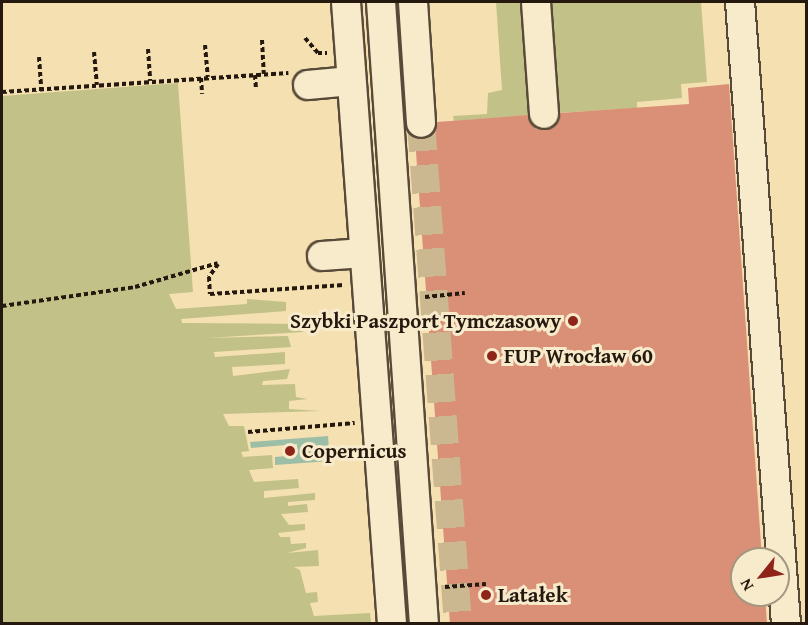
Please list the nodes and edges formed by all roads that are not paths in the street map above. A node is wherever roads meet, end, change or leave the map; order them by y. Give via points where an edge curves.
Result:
1 (346, 2) edge
2 (381, 2) edge
3 (413, 2) edge
4 (536, 2) edge
5 (740, 2) edge
6 (303, 79) road end
7 (351, 81) junction
8 (544, 114) dead end
9 (421, 123) tunnel mouth
10 (363, 253) junction
11 (322, 256) dead end
12 (392, 624) edge
13 (423, 624) edge
14 (786, 624) edge

1 - 7 lane
2 - 13 lane
3 - 9 lane
4 - 8 lane
5 - 14 lane
6 - 7 lane
7 - 10 lane
10 - 11 lane
10 - 12 lane

